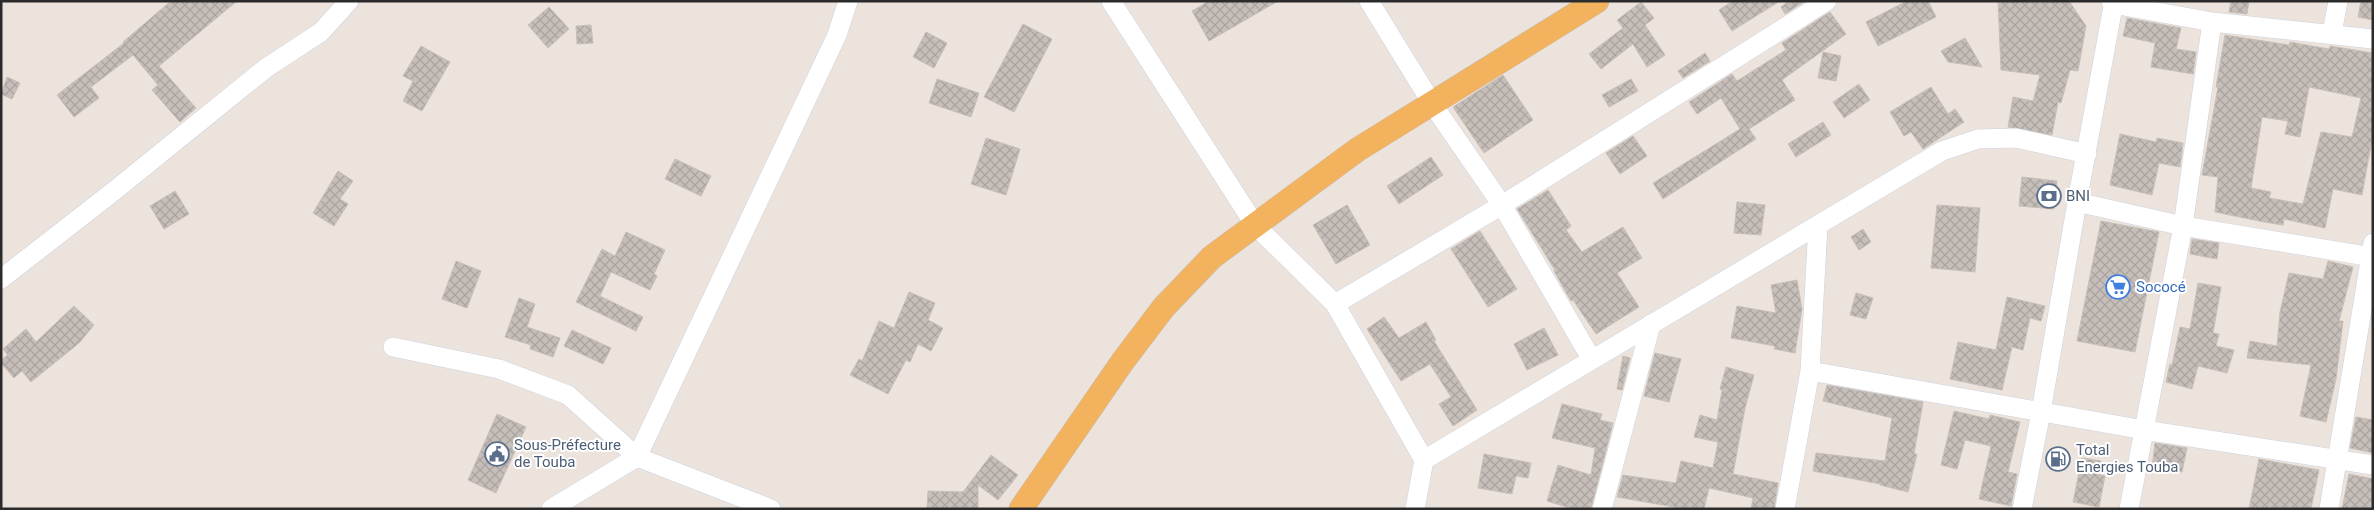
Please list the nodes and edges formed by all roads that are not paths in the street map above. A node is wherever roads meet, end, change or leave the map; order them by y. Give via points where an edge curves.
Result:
1 (349, 1) edge
2 (848, 1) edge
3 (1111, 1) edge
4 (1369, 1) edge
5 (1598, 1) edge
6 (1827, 1) edge
7 (2338, 1) edge
8 (2113, 2) edge
9 (2212, 22) junction
10 (2332, 33) junction
11 (2373, 39) edge
12 (1432, 105) junction
13 (2087, 154) junction
14 (2076, 202) junction
15 (1502, 206) junction
16 (1255, 225) junction
17 (1818, 225) junction
18 (2183, 226) junction
19 (2372, 252) edge
20 (1, 279) edge
21 (1335, 304) junction
22 (1651, 324) junction
23 (393, 347) dead end
24 (1592, 360) junction
25 (1810, 371) junction
26 (2041, 412) junction
27 (2144, 430) junction
28 (637, 457) junction
29 (1424, 460) junction
30 (2337, 461) junction
31 (2373, 465) edge
32 (552, 509) edge
33 (771, 509) edge
34 (1021, 509) edge
35 (1415, 509) edge
36 (1602, 509) edge
37 (1785, 509) edge
38 (2022, 509) edge
39 (2129, 509) edge
40 (2329, 509) edge

1 - 20 street via 321,32 266,68
2 - 28 street via 837,35
3 - 16 street
4 - 12 street
5 - 12 main road
6 - 15 street
7 - 10 street
8 - 9 street
8 - 13 street
9 - 10 street
9 - 18 street
10 - 11 street
12 - 15 street
12 - 16 main road via 1358,150
13 - 14 street
13 - 17 street via 2016,138 1978,139 1942,150
14 - 18 street
14 - 26 street
15 - 21 street
15 - 24 street
16 - 21 street
16 - 34 main road via 1212,257 1164,307
17 - 22 street
17 - 25 street
18 - 19 street
18 - 27 street
19 - 30 street
21 - 29 street
22 - 24 street
22 - 36 street
23 - 28 street via 499,369 568,395
24 - 29 street
25 - 26 street
25 - 37 street
26 - 27 street
26 - 38 street
27 - 30 street
27 - 39 street
28 - 32 street
28 - 33 street
29 - 35 street
30 - 31 street
30 - 40 street

